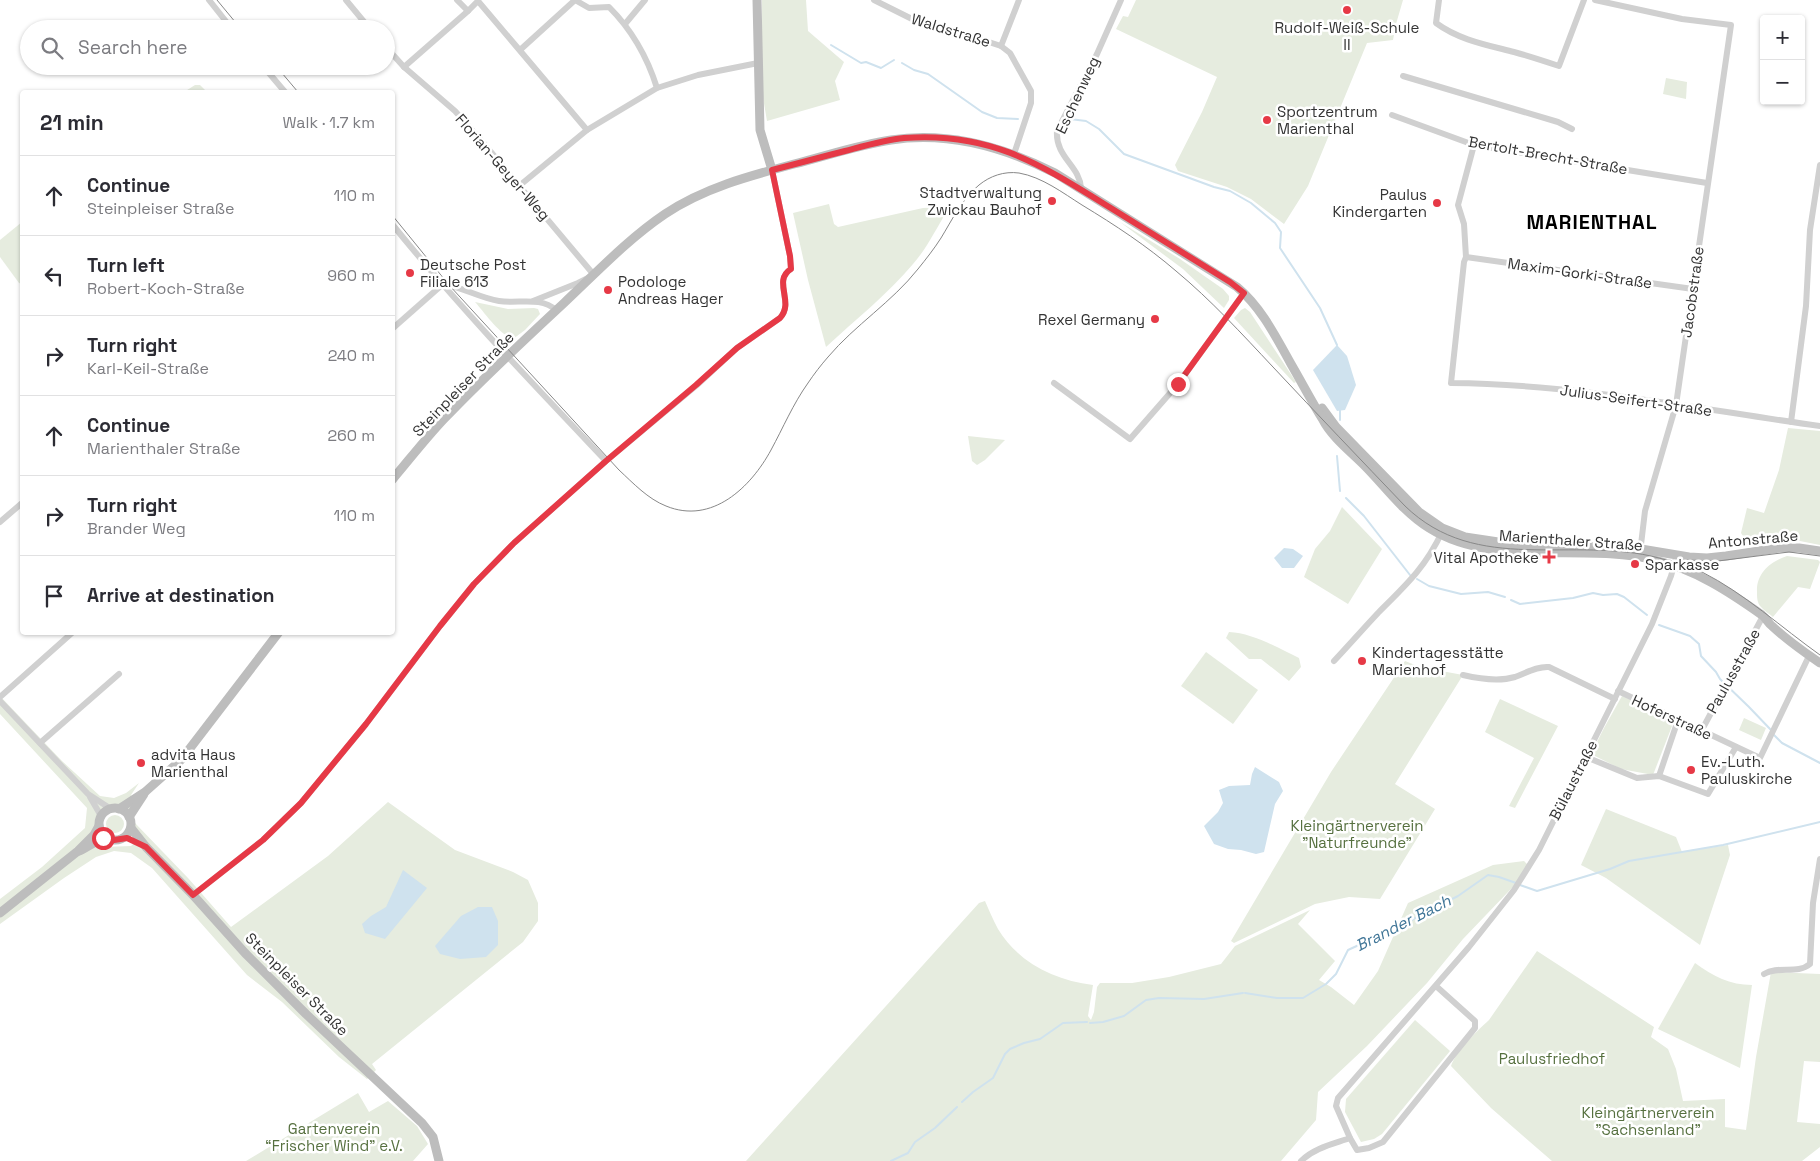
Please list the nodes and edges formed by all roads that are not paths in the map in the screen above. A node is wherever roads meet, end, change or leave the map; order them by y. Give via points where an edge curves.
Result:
1 (209, 0) edge
2 (346, 0) edge
3 (457, 0) edge
4 (575, 0) edge
5 (645, 0) edge
6 (757, 0) edge
7 (874, 0) edge
8 (1019, 0) edge
9 (1121, 0) edge
10 (1439, 0) edge
11 (1584, 0) edge
12 (1595, 0) edge
13 (468, 11) junction
14 (225, 20) edge
15 (363, 20) edge
16 (625, 24) junction
17 (1001, 46) junction
18 (520, 50) junction
19 (395, 58) edge
20 (758, 64) junction
21 (404, 67) junction
22 (270, 75) edge
23 (1403, 76) dead end
24 (657, 88) junction
25 (282, 90) edge
26 (1392, 115) dead end
27 (1572, 129) dead end
28 (587, 130) junction
29 (1474, 145) junction
30 (1014, 154) junction
31 (1820, 165) edge
32 (772, 170) junction
33 (1707, 183) junction
34 (519, 186) junction
35 (1081, 188) junction
36 (395, 228) edge
37 (1466, 257) junction
38 (594, 275) junction
39 (442, 284) junction
40 (1693, 290) junction
41 (1244, 293) junction
42 (533, 301) junction
43 (556, 310) junction
44 (395, 326) edge
45 (508, 356) junction
46 (1054, 383) dead end
47 (1676, 405) junction
48 (1791, 422) junction
49 (1820, 426) edge
50 (606, 461) junction
51 (395, 476) edge
52 (20, 505) edge
53 (0, 522) edge
54 (1442, 532) junction
55 (1820, 551) edge
56 (1640, 553) junction
57 (1677, 555) junction
58 (1689, 557) joint
59 (1707, 558) junction
60 (1675, 565) junction
61 (1702, 576) junction
62 (1763, 616) junction
63 (70, 635) edge
64 (277, 635) edge
65 (1809, 656) junction
66 (1334, 662) dead end
67 (1820, 663) edge
68 (119, 674) dead end
69 (1463, 675) dead end
70 (1618, 692) junction
71 (0, 697) edge
72 (1614, 699) junction
73 (0, 701) edge
74 (1678, 720) junction
75 (1704, 726) dead end
76 (40, 743) junction
77 (1736, 747) junction
78 (1586, 757) junction
79 (1659, 776) junction
80 (145, 792) junction
81 (88, 794) junction
82 (115, 809) junction
83 (102, 816) junction
84 (129, 817) junction
85 (100, 826) junction
86 (131, 828) junction
87 (108, 838) junction
88 (124, 838) junction
89 (146, 847) junction
90 (78, 851) junction
91 (1820, 860) edge
92 (193, 895) junction
93 (0, 913) edge
94 (1764, 974) dead end
95 (1436, 986) junction
96 (1350, 1138) junction
97 (439, 1161) edge
98 (1301, 1161) edge

1 - 14 street
2 - 15 street
3 - 13 street
4 - 16 street via 589,8 609,7
4 - 18 street
5 - 16 street
6 - 20 main road
7 - 17 street, Waldstraße via 914,20
8 - 17 street
9 - 35 street, Eschenweg via 1057,131 1056,141 1080,180
10 - 11 street via 1436,23 1445,30 1481,44 1559,66
12 - 33 street, Jacobstraße via 1682,19 1731,24
13 - 18 street via 478,1
13 - 21 street
16 - 24 street via 643,50
17 - 30 street, Waldstraße via 1010,53 1032,91 1032,104
18 - 28 street
19 - 21 street, Florian-Geyer-Weg
20 - 24 street via 698,75
20 - 32 main road via 760,130
21 - 34 street, Florian-Geyer-Weg via 480,138
22 - 25 street
23 - 27 street
24 - 28 street
26 - 29 street, Bertolt-Brecht-Straße
28 - 34 street
29 - 33 street, Bertolt-Brecht-Straße
29 - 37 street via 1458,205 1464,224
30 - 32 main road, Marienthaler Straße via 956,139 906,138
30 - 35 main road, Marienthaler Straße
31 - 48 street via 1810,230 1806,306
32 - 38 main road, Steinpleiser Straße via 726,184 682,204 639,234
32 - 50 street via 790,256 791,269 782,278 785,313 737,348
33 - 40 street, Jacobstraße
34 - 38 street, Florian-Geyer-Weg
35 - 41 main road, Marienthaler Straße
36 - 39 street
37 - 40 street, Maxim-Gorki-Straße
37 - 47 street, Julius-Seifert-Straße via 1451,384 1556,389
38 - 42 street
38 - 43 main road, Steinpleiser Straße
39 - 42 street via 499,301
39 - 44 street
39 - 45 street
40 - 47 street, Jacobstraße
41 - 46 street via 1178,384 1130,439
41 - 54 main road, Marienthaler Straße via 1277,339 1326,426 1408,512 1427,527
42 - 43 street via 540,301
43 - 45 main road, Steinpleiser Straße
45 - 50 street
45 - 51 main road, Steinpleiser Straße via 445,418
47 - 48 street, Julius-Seifert-Straße
47 - 56 street, Jacobstraße via 1645,511
48 - 49 street, Julius-Seifert-Straße
50 - 92 street via 514,543 474,584 301,803 263,840
52 - 53 street
54 - 56 main road, Marienthaler Straße via 1466,544 1501,550
54 - 66 street via 1414,578
55 - 59 main road, Antonstraße via 1779,548
56 - 57 main road, Marienthaler Straße
56 - 60 main road, Marienthaler Straße
57 - 58 main road, Marienthaler Straße
57 - 60 street, Bülaustraße
58 - 59 main road, Antonstraße
59 - 61 main road via 1701,564
60 - 61 main road, Marienthaler Straße
60 - 70 street, Bülaustraße via 1657,614
61 - 62 main road, Marienthaler Straße
62 - 65 main road, Marienthaler Straße
62 - 75 street, Paulusstraße
63 - 71 street
64 - 80 main road via 181,760
65 - 67 main road, Marienthaler Straße
65 - 77 street, Hoferstraße via 1760,758
68 - 76 street
69 - 72 street, Hoferstraße via 1505,679 1549,667
70 - 72 street, Bülaustraße
70 - 74 street, Hoferstraße
72 - 78 street, Bülaustraße
73 - 76 street
74 - 77 street, Hoferstraße
74 - 79 street
76 - 81 street
77 - 79 street via 1708,794
78 - 79 street via 1637,778
78 - 95 street, Bülaustraße via 1539,850 1514,890
80 - 82 main road
80 - 84 main road
81 - 82 street
81 - 83 street
82 - 83 main road
82 - 84 main road
83 - 85 main road
84 - 86 main road
85 - 87 main road
85 - 90 main road
86 - 88 main road
86 - 89 main road, Steinpleiser Straße
87 - 88 main road
87 - 90 main road
88 - 89 main road, Steinpleiser Straße
89 - 92 main road, Steinpleiser Straße
90 - 93 main road
91 - 94 street via 1813,903 1810,964 1804,969 1770,970
92 - 97 main road, Steinpleiser Straße via 245,953 428,1130
95 - 96 street, Bülaustraße via 1338,1098 1336,1106
95 - 96 street via 1475,1021 1475,1028 1383,1142 1357,1150
96 - 98 street via 1307,1155

